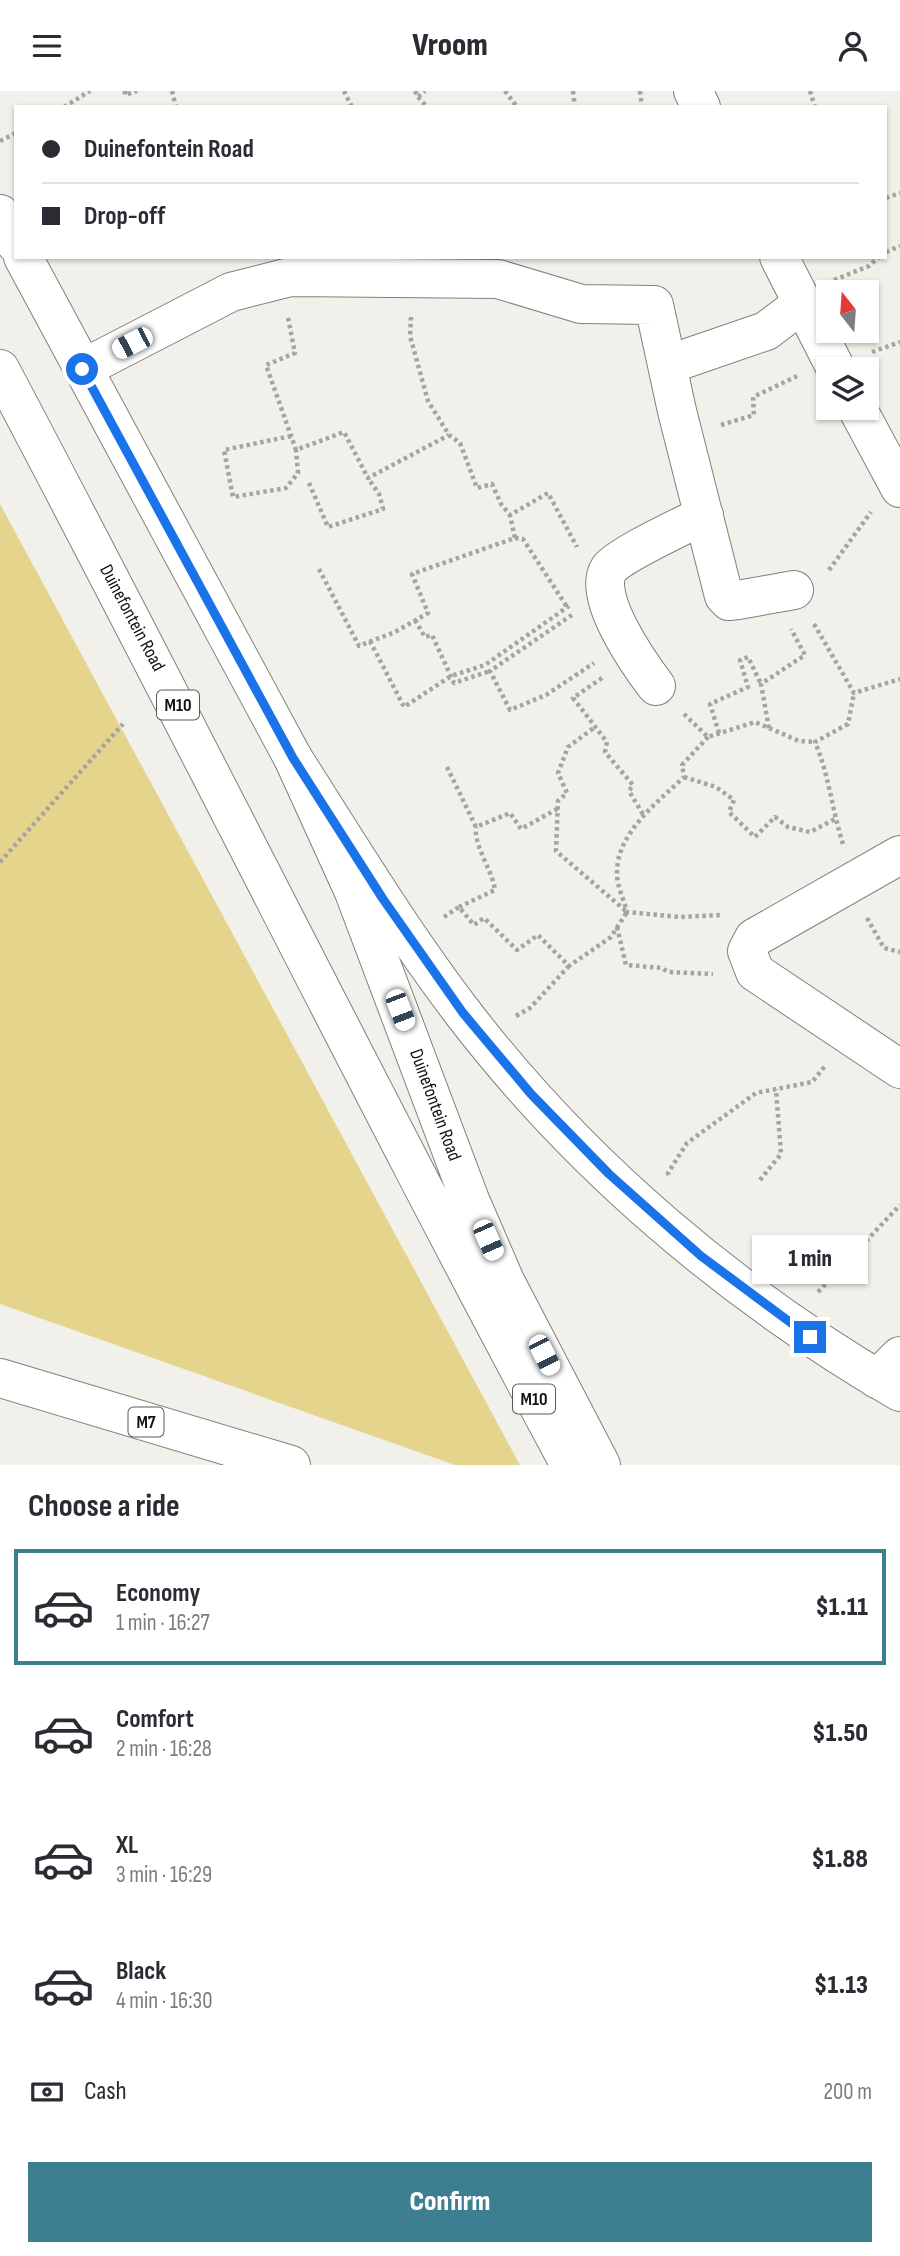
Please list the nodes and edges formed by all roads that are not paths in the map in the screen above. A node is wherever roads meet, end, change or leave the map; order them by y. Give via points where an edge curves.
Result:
1 (0, 214) edge
2 (14, 239) edge
3 (24, 259) edge
4 (780, 259) edge
5 (803, 303) junction
6 (830, 357) edge
7 (667, 365) junction
8 (0, 369) edge
9 (82, 369) junction
10 (863, 420) edge
11 (898, 484) edge
12 (704, 515) junction
13 (783, 593) road end
14 (632, 674) road end
15 (293, 758) junction
16 (900, 855) edge
17 (900, 1069) edge
18 (892, 1376) edge
19 (0, 1378) edge
20 (291, 1465) edge
21 (570, 1465) edge
22 (601, 1465) edge

1 - 2 main road
3 - 9 main road, Duinefontein Road / M10
4 - 5 main road
5 - 6 main road
5 - 7 main road via 766,331
7 - 9 main road via 654,305 582,304 498,279 290,277 231,292
7 - 12 main road
8 - 21 main road, Duinefontein Road / M10
9 - 15 main road, Duinefontein Road / M10
10 - 11 main road
12 - 13 main road via 729,601
12 - 14 main road via 610,579
15 - 18 main road via 412,940 531,1094 609,1174 701,1256 788,1323
15 - 22 main road, Duinefontein Road / M10 via 358,904 505,1281
16 - 17 main road via 751,944 755,972
19 - 20 main road, M7

